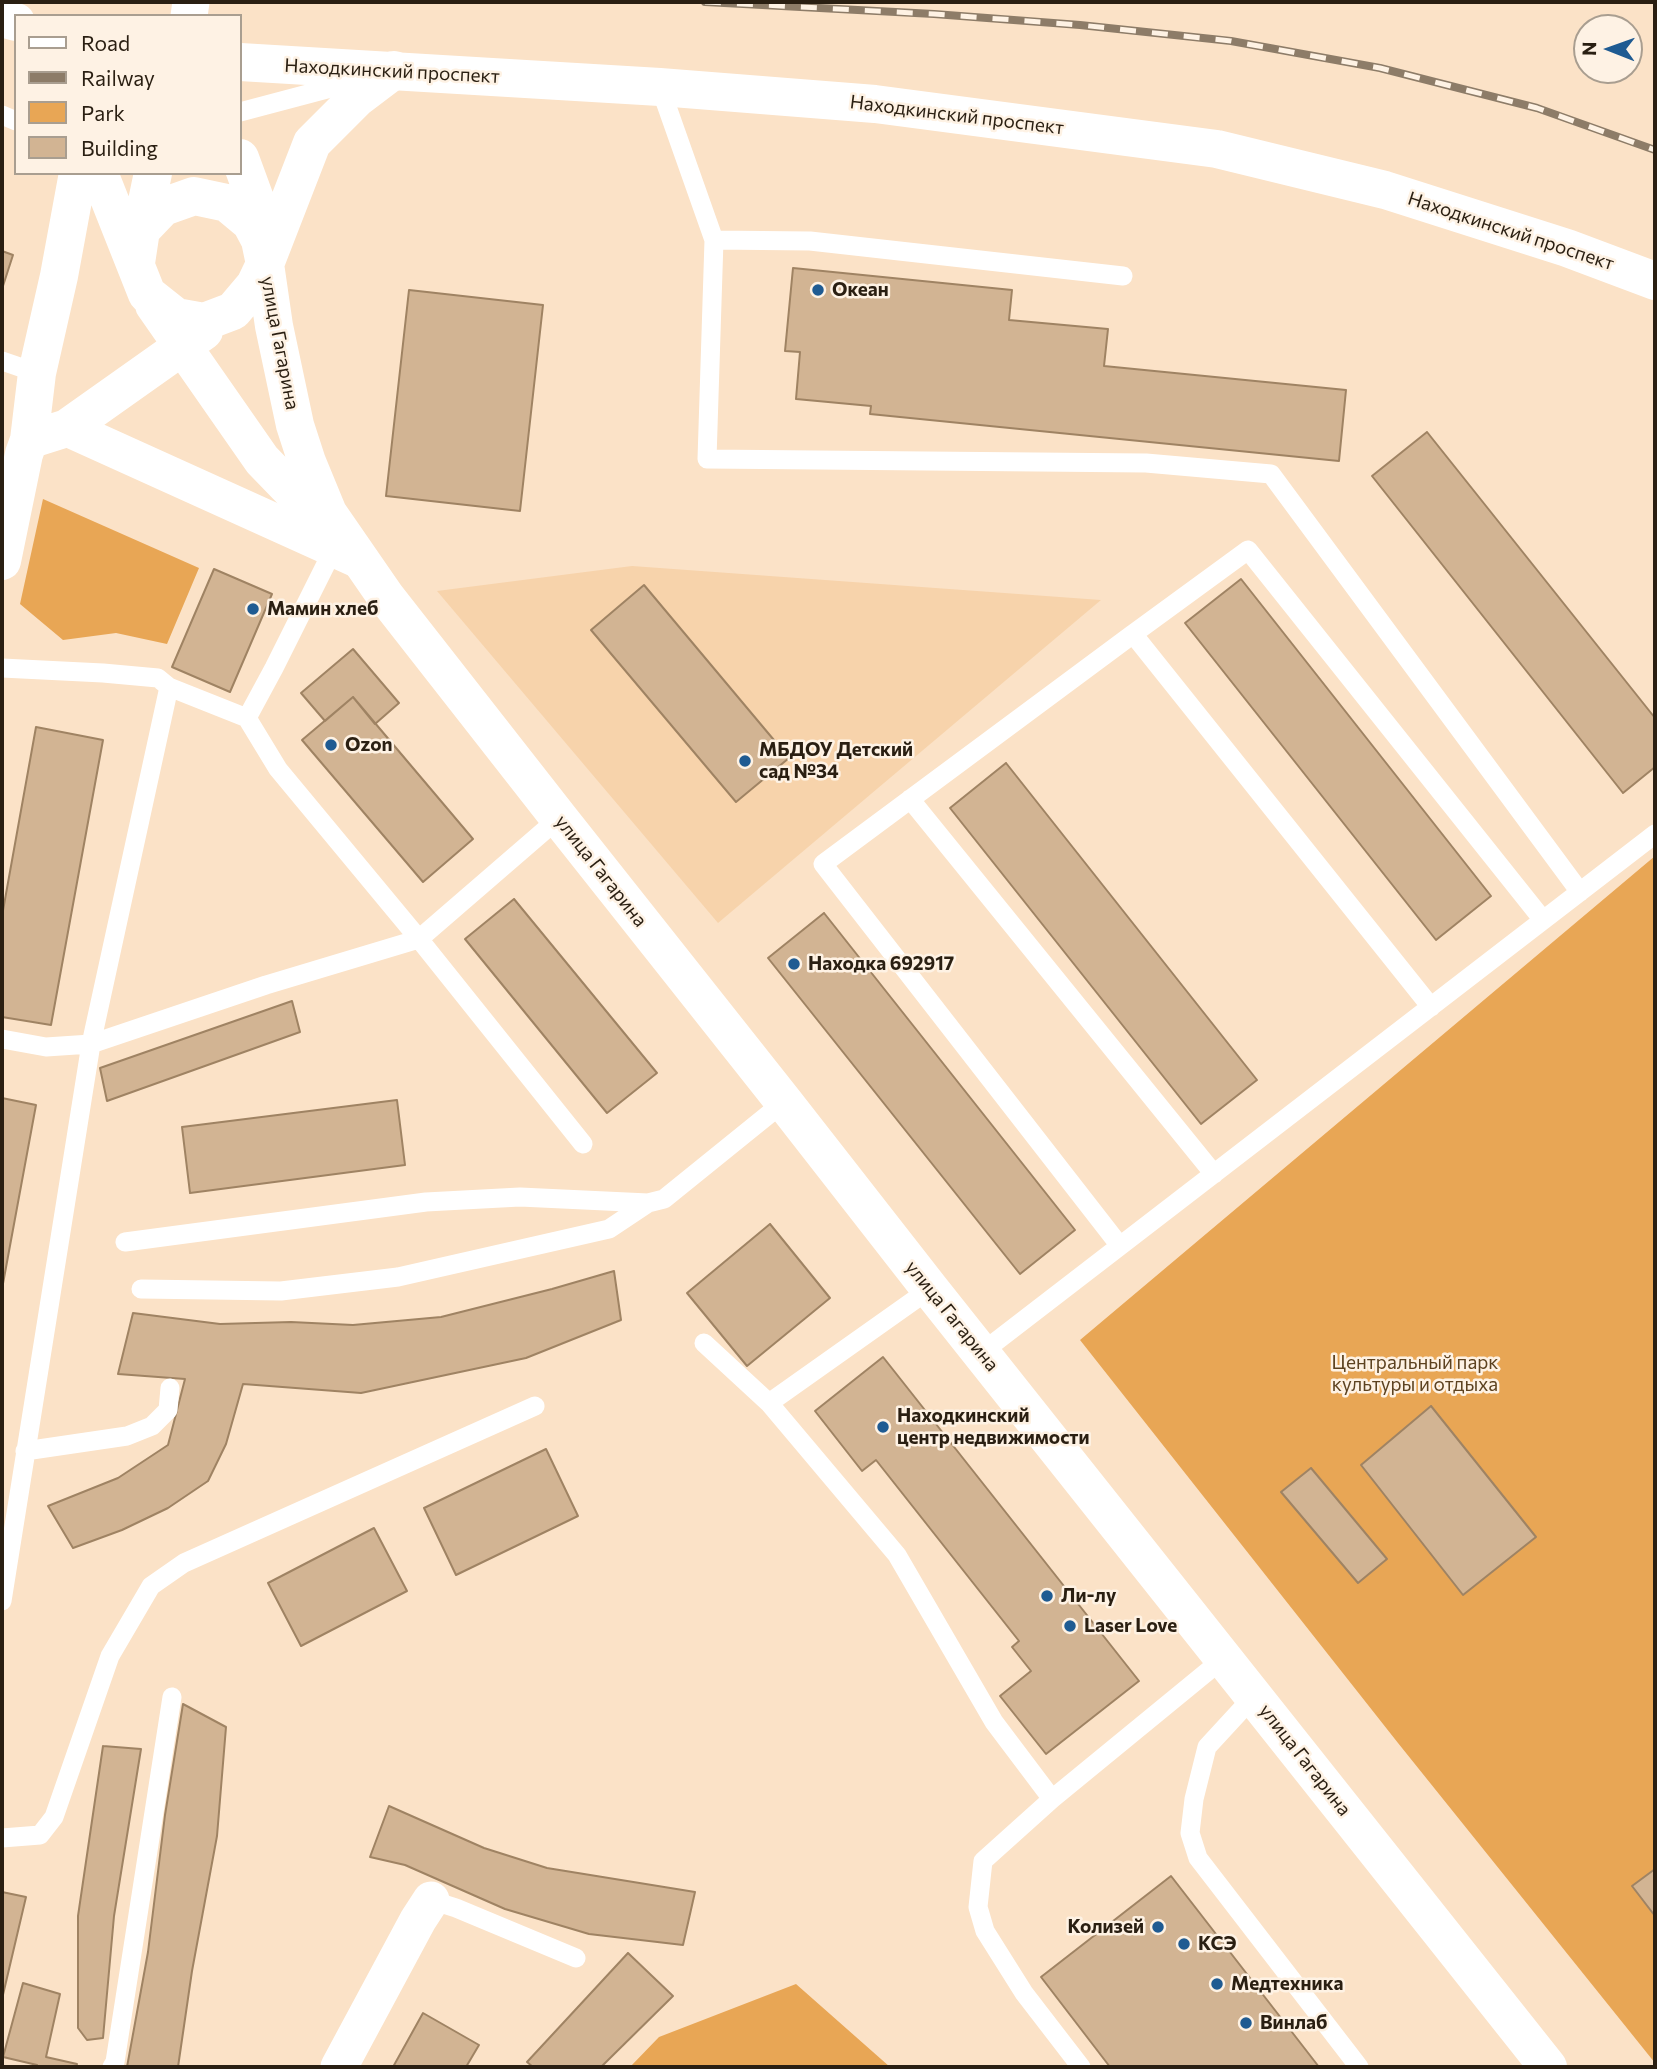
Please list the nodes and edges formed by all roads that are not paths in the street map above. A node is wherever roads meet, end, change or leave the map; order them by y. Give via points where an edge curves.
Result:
1 (242, 62) edge
2 (394, 70) junction
3 (660, 87) junction
4 (242, 111) edge
5 (242, 163) edge
6 (78, 175) edge
7 (100, 175) edge
8 (153, 175) edge
9 (714, 240) junction
10 (262, 252) junction
11 (141, 262) junction
12 (1123, 276) dead end
13 (1655, 281) edge
14 (233, 312) junction
15 (183, 344) junction
16 (2, 362) edge
17 (37, 373) junction
18 (67, 428) junction
19 (29, 440) junction
20 (10, 477) edge
21 (347, 556) junction
22 (2, 561) edge
23 (1133, 634) junction
24 (2, 668) edge
25 (169, 687) junction
26 (247, 718) junction
27 (911, 799) junction
28 (559, 818) junction
29 (1655, 834) edge
30 (1580, 892) junction
31 (1543, 920) junction
32 (419, 939) junction
33 (1431, 1007) junction
34 (2, 1039) edge
35 (91, 1044) junction
36 (784, 1101) junction
37 (583, 1144) dead end
38 (1214, 1174) junction
39 (648, 1203) junction
40 (125, 1242) dead end
41 (1119, 1246) junction
42 (141, 1289) dead end
43 (930, 1289) junction
44 (704, 1343) dead end
45 (981, 1353) junction
46 (170, 1388) dead end
47 (769, 1402) junction
48 (535, 1406) dead end
49 (25, 1451) junction
50 (2, 1601) edge
51 (1224, 1658) junction
52 (1254, 1696) junction
53 (172, 1698) dead end
54 (1052, 1799) junction
55 (2, 1838) edge
56 (431, 1900) joint
57 (576, 1958) dead end
58 (113, 2067) edge
59 (339, 2067) edge
60 (1082, 2067) edge
61 (1359, 2067) edge
62 (1549, 2067) edge

1 - 2 main road, Находкинский проспект
2 - 3 main road, Находкинский проспект
2 - 4 lane
2 - 10 main road, улица Гагарина via 357,98 312,143
3 - 9 lane
3 - 13 main road, Находкинский проспект via 875,104 1217,149 1385,190
5 - 10 main road, улица Гагарина via 255,198
6 - 17 main road
7 - 11 main road, улица Гагарина
8 - 11 main road
9 - 12 lane via 810,242
9 - 30 lane via 707,459 1146,463 1271,474
10 - 11 main road via 251,223 227,203 194,196 163,207
10 - 14 main road via 255,285
10 - 21 main road, улица Гагарина via 295,425
11 - 14 main road via 176,317 204,322
11 - 15 main road, улица Гагарина
14 - 15 main road
15 - 18 main road
15 - 21 main road, улица Гагарина via 262,460
16 - 17 lane
17 - 19 main road
18 - 19 main road
18 - 21 street
19 - 20 main road
20 - 22 main road
21 - 26 lane
21 - 28 main road, улица Гагарина via 386,597
23 - 27 lane
23 - 31 lane via 1248,550
23 - 33 lane
24 - 25 lane via 158,678
25 - 26 lane
25 - 35 lane
26 - 32 lane via 278,769
27 - 38 lane
27 - 41 lane via 823,864
28 - 32 lane
28 - 36 main road, улица Гагарина
29 - 30 lane
30 - 31 lane
31 - 33 lane
32 - 35 lane
32 - 37 lane
33 - 38 lane
34 - 35 lane via 46,1047
35 - 49 lane
36 - 39 lane via 664,1199
36 - 43 main road, улица Гагарина
38 - 41 lane
39 - 40 lane via 520,1197 426,1202
39 - 42 lane via 610,1229 398,1277 281,1291
41 - 45 lane
43 - 45 main road, улица Гагарина
43 - 47 lane
44 - 47 lane
45 - 51 main road, улица Гагарина
46 - 49 lane via 167,1410 152,1426 127,1436
47 - 54 lane via 897,1555 994,1722
48 - 55 lane via 184,1563 151,1586 110,1656 54,1817 40,1835
49 - 50 lane
51 - 52 main road, улица Гагарина
51 - 54 lane
52 - 61 lane via 1207,1747 1190,1833 1198,1858
52 - 62 main road, улица Гагарина
53 - 58 lane
54 - 60 lane via 983,1861 978,1907 985,1931 1024,1993
56 - 57 lane
56 - 59 street

